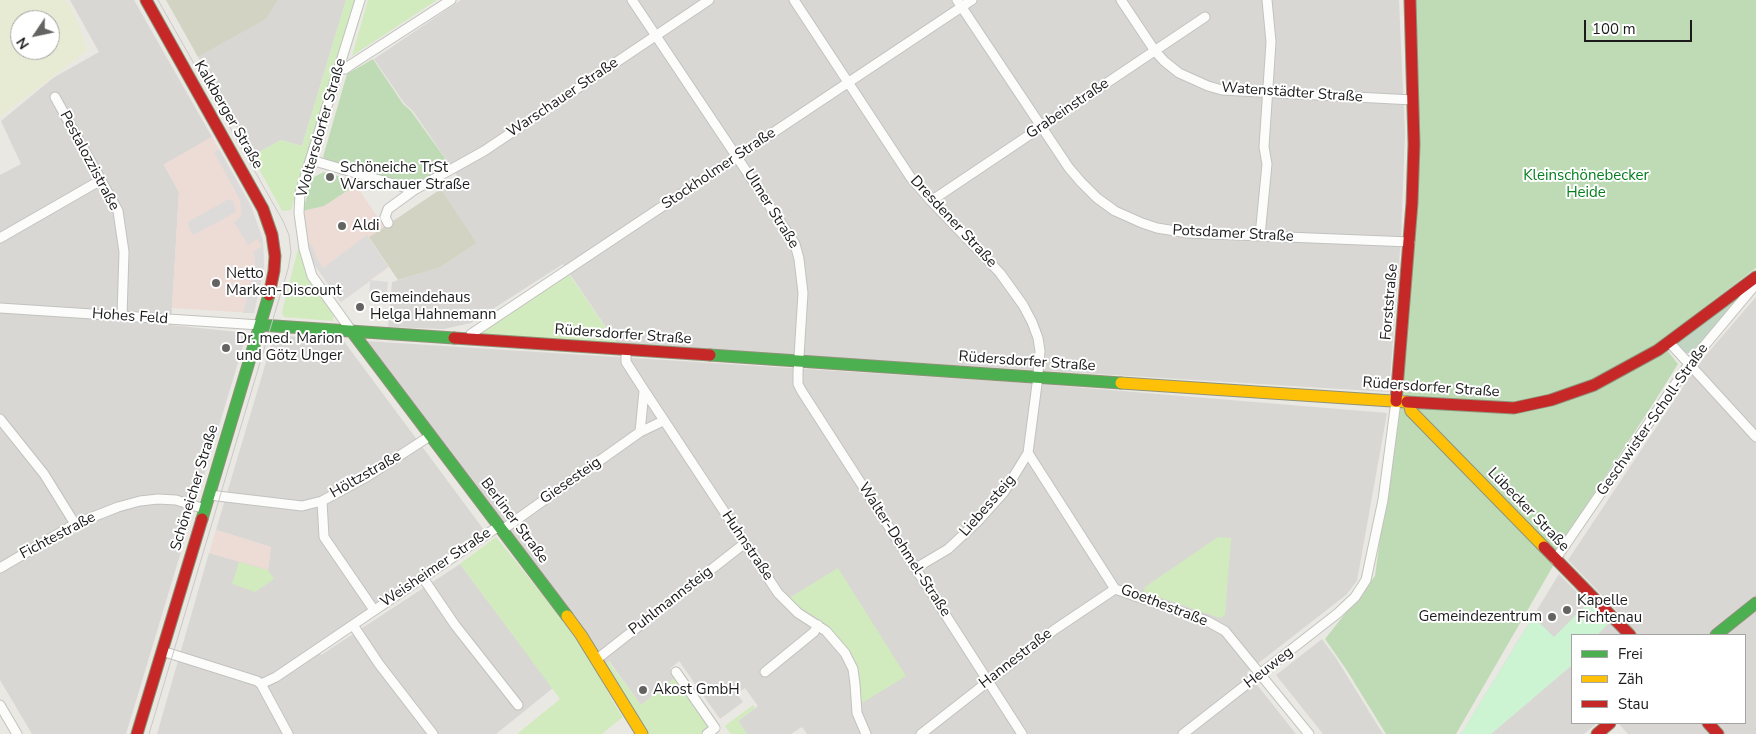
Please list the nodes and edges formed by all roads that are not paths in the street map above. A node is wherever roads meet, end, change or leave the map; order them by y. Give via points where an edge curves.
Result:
1 (146, 0) edge
2 (360, 0) edge
3 (451, 0) edge
4 (632, 0) edge
5 (708, 0) edge
6 (794, 0) edge
7 (972, 0) edge
8 (1121, 0) edge
9 (1267, 0) edge
10 (1410, 0) edge
11 (960, 3) edge
12 (1205, 17) dead end
13 (656, 35) junction
14 (1155, 52) junction
15 (340, 67) junction
16 (848, 82) junction
17 (1268, 92) junction
18 (55, 97) dead end
19 (1412, 100) junction
20 (1041, 128) junction
21 (737, 156) junction
22 (311, 160) junction
23 (101, 180) junction
24 (414, 190) junction
25 (930, 201) junction
26 (388, 223) dead end
27 (1260, 236) junction
28 (0, 238) edge
29 (1410, 242) junction
30 (274, 248) joint
31 (1756, 277) edge
32 (1756, 284) edge
33 (0, 308) edge
34 (122, 316) junction
35 (260, 326) junction
36 (353, 333) junction
37 (471, 339) junction
38 (1669, 342) junction
39 (626, 351) junction
40 (798, 362) junction
41 (1689, 364) junction
42 (1038, 378) junction
43 (644, 390) junction
44 (1396, 401) junction
45 (1409, 403) junction
46 (0, 419) edge
47 (663, 421) junction
48 (640, 432) junction
49 (430, 436) junction
50 (1756, 437) edge
51 (1028, 453) junction
52 (209, 495) junction
53 (322, 501) junction
54 (205, 509) junction
55 (75, 524) junction
56 (500, 528) junction
57 (745, 543) junction
58 (1555, 560) junction
59 (0, 568) edge
60 (916, 568) junction
61 (423, 578) junction
62 (1115, 589) junction
63 (1353, 599) joint
64 (1756, 603) edge
65 (374, 610) junction
66 (353, 625) junction
67 (818, 625) junction
68 (1629, 634) edge
69 (1717, 634) edge
70 (162, 651) junction
71 (597, 659) junction
72 (676, 672) dead end
73 (765, 672) dead end
74 (1261, 674) junction
75 (988, 681) junction
76 (261, 684) junction
77 (0, 704) edge
78 (518, 705) dead end
79 (1609, 724) edge
80 (1709, 724) edge
81 (17, 734) edge
82 (137, 734) edge
83 (288, 734) edge
84 (434, 734) edge
85 (642, 734) edge
86 (707, 734) edge
87 (866, 734) edge
88 (921, 734) edge
89 (1022, 734) edge
90 (1183, 734) edge
91 (1309, 734) edge
92 (1597, 734) edge
93 (1718, 734) edge

1 - 30 street, Kalkberger Straße via 254,192 270,226
2 - 15 street, Woltersdorfer Straße
3 - 15 street via 345,69
4 - 13 street, Ulmer Straße
5 - 13 street, Warschauer Straße
6 - 16 street, Dresdener Straße
7 - 11 street, Stockholmer Straße
8 - 14 street, Watenstädter Straße
9 - 17 street via 1271,42
10 - 19 street, Forststraße
11 - 16 street, Stockholmer Straße
11 - 20 street, Potsdamer Straße
12 - 14 street, Grabeinstraße
13 - 21 street, Ulmer Straße
13 - 24 street, Warschauer Straße via 484,151
14 - 17 street, Watenstädter Straße via 1179,73 1208,86 1222,90
14 - 20 street, Grabeinstraße
15 - 22 street, Woltersdorfer Straße
16 - 21 street, Stockholmer Straße
16 - 25 street, Dresdener Straße via 911,178
17 - 19 street, Watenstädter Straße
17 - 27 street via 1264,147 1267,164
18 - 23 street, Pestalozzistraße
19 - 29 street, Forststraße via 1414,144
20 - 25 street, Grabeinstraße
20 - 27 street, Potsdamer Straße via 1081,182 1097,198 1129,218 1156,228 1188,233
21 - 37 street, Stockholmer Straße via 471,334
21 - 40 street, Ulmer Straße via 795,244 800,258 803,293
22 - 24 street
22 - 36 street, Woltersdorfer Straße via 300,193 304,249 312,276
23 - 28 street
23 - 34 street, Pestalozzistraße via 118,211 124,252
24 - 26 street, Warschauer Straße via 388,208 385,217
25 - 42 street, Dresdener Straße via 1000,273 1023,305 1038,338
27 - 29 street, Potsdamer Straße
29 - 44 street, Forststraße
30 - 35 street, Schöneicher Straße via 274,271
31 - 38 street, Rüdersdorfer Straße
32 - 41 street, Geschwister-Scholl-Straße
33 - 34 street, Hohes Feld
34 - 35 street, Hohes Feld
35 - 36 street, Rüdersdorfer Straße
35 - 52 street, Schöneicher Straße
36 - 37 street, Rüdersdorfer Straße
36 - 49 street, Berliner Straße
37 - 39 street, Rüdersdorfer Straße
38 - 41 street
38 - 45 street, Rüdersdorfer Straße via 1594,385 1534,404 1499,408
39 - 40 street, Rüdersdorfer Straße
39 - 43 street, Huhnstraße via 626,362
40 - 42 street, Rüdersdorfer Straße
40 - 60 street, Walter-Dehmel-Straße via 801,390
41 - 50 street
41 - 58 street, Geschwister-Scholl-Straße
42 - 44 street, Rüdersdorfer Straße
42 - 51 street
43 - 47 street, Huhnstraße
43 - 48 street
44 - 45 street, Rüdersdorfer Straße
44 - 63 street, Forststraße via 1375,543 1366,580
45 - 58 street, Lübecker Straße via 1411,411
46 - 55 street via 44,474
47 - 48 street, Giesesteig
47 - 57 street, Huhnstraße
48 - 56 street, Giesesteig
49 - 53 street, Höltzstraße
49 - 56 street, Berliner Straße
51 - 60 street, Liebessteig via 1004,492 978,522 948,549
51 - 62 street, Goethestraße
52 - 53 street, Höltzstraße via 302,506
52 - 54 street, Schöneicher Straße
53 - 65 street, Weisheimer Straße via 324,537
54 - 55 street, Fichtestraße via 176,500 140,501
54 - 70 street, Schöneicher Straße
55 - 59 street, Fichtestraße
56 - 61 street, Weisheimer Straße
56 - 71 street, Berliner Straße
57 - 67 street, Huhnstraße via 784,600
57 - 71 street, Puhlmannsteig
58 - 68 street, Lübecker Straße
60 - 75 street, Walter-Dehmel-Straße
61 - 65 street, Weisheimer Straße
61 - 78 street via 455,625
62 - 74 street, Goethestraße via 1207,621 1225,631
62 - 75 street, Hannestraße via 1054,630
63 - 74 street, Heuweg
64 - 69 street
65 - 66 street, Weisheimer Straße
66 - 76 street, Weisheimer Straße
66 - 84 street
67 - 73 street via 814,632
67 - 87 street, Huhnstraße via 840,645 853,669 857,713
70 - 76 street
70 - 82 street, Schöneicher Straße
71 - 85 street, Berliner Straße
72 - 86 street via 716,728
74 - 90 street, Heuweg
74 - 91 street, Goethestraße
75 - 88 street, Hannestraße
75 - 89 street, Walter-Dehmel-Straße
76 - 83 street
77 - 81 street
79 - 92 street
80 - 93 street

